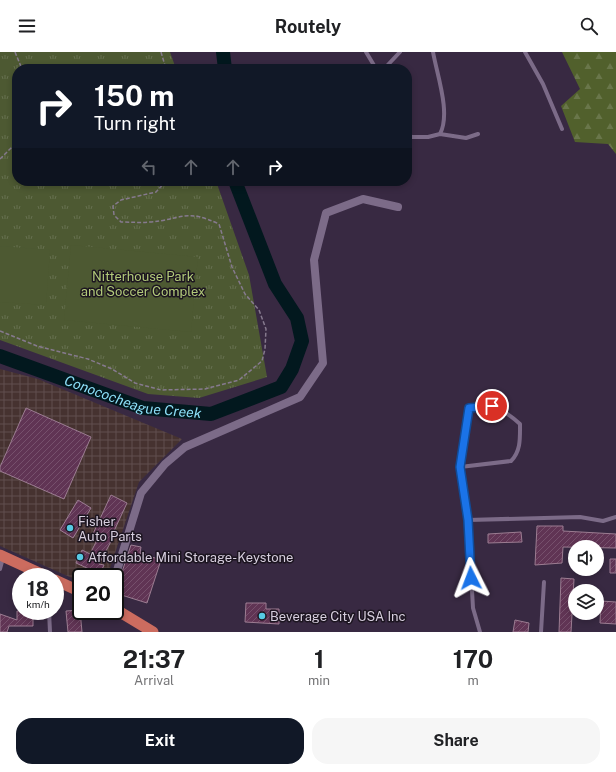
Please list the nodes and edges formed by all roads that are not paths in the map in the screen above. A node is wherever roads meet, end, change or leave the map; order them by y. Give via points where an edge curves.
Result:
1 (366, 52) edge
2 (400, 52) edge
3 (433, 52) edge
4 (525, 52) edge
5 (373, 64) edge
6 (389, 64) edge
7 (562, 129) dead end
8 (440, 134) junction
9 (478, 134) dead end
10 (412, 137) edge
11 (398, 207) dead end
12 (460, 467) junction
13 (616, 517) edge
14 (468, 520) junction
15 (2, 556) edge
16 (28, 568) edge
17 (118, 568) edge
18 (0, 569) edge
19 (544, 582) dead end
20 (124, 615) edge
21 (49, 620) edge
22 (138, 622) junction
23 (50, 632) edge
24 (144, 632) edge
25 (153, 632) edge
26 (480, 632) edge
27 (541, 632) edge

1 - 5 lane
2 - 6 lane
3 - 8 lane via 445,112
4 - 7 lane via 543,84
8 - 9 lane via 466,138
8 - 10 lane
11 - 17 street via 364,199 326,213 314,260 323,363 300,397 185,448 164,464 141,493
12 - 12 lane via 511,461 516,456 520,444 520,424 507,413 492,406 469,408
12 - 14 lane
13 - 14 lane via 603,521 580,517
14 - 26 lane via 473,608
15 - 16 highway
15 - 18 lane
19 - 27 lane
20 - 22 highway
21 - 23 lane
22 - 24 highway
22 - 25 highway

